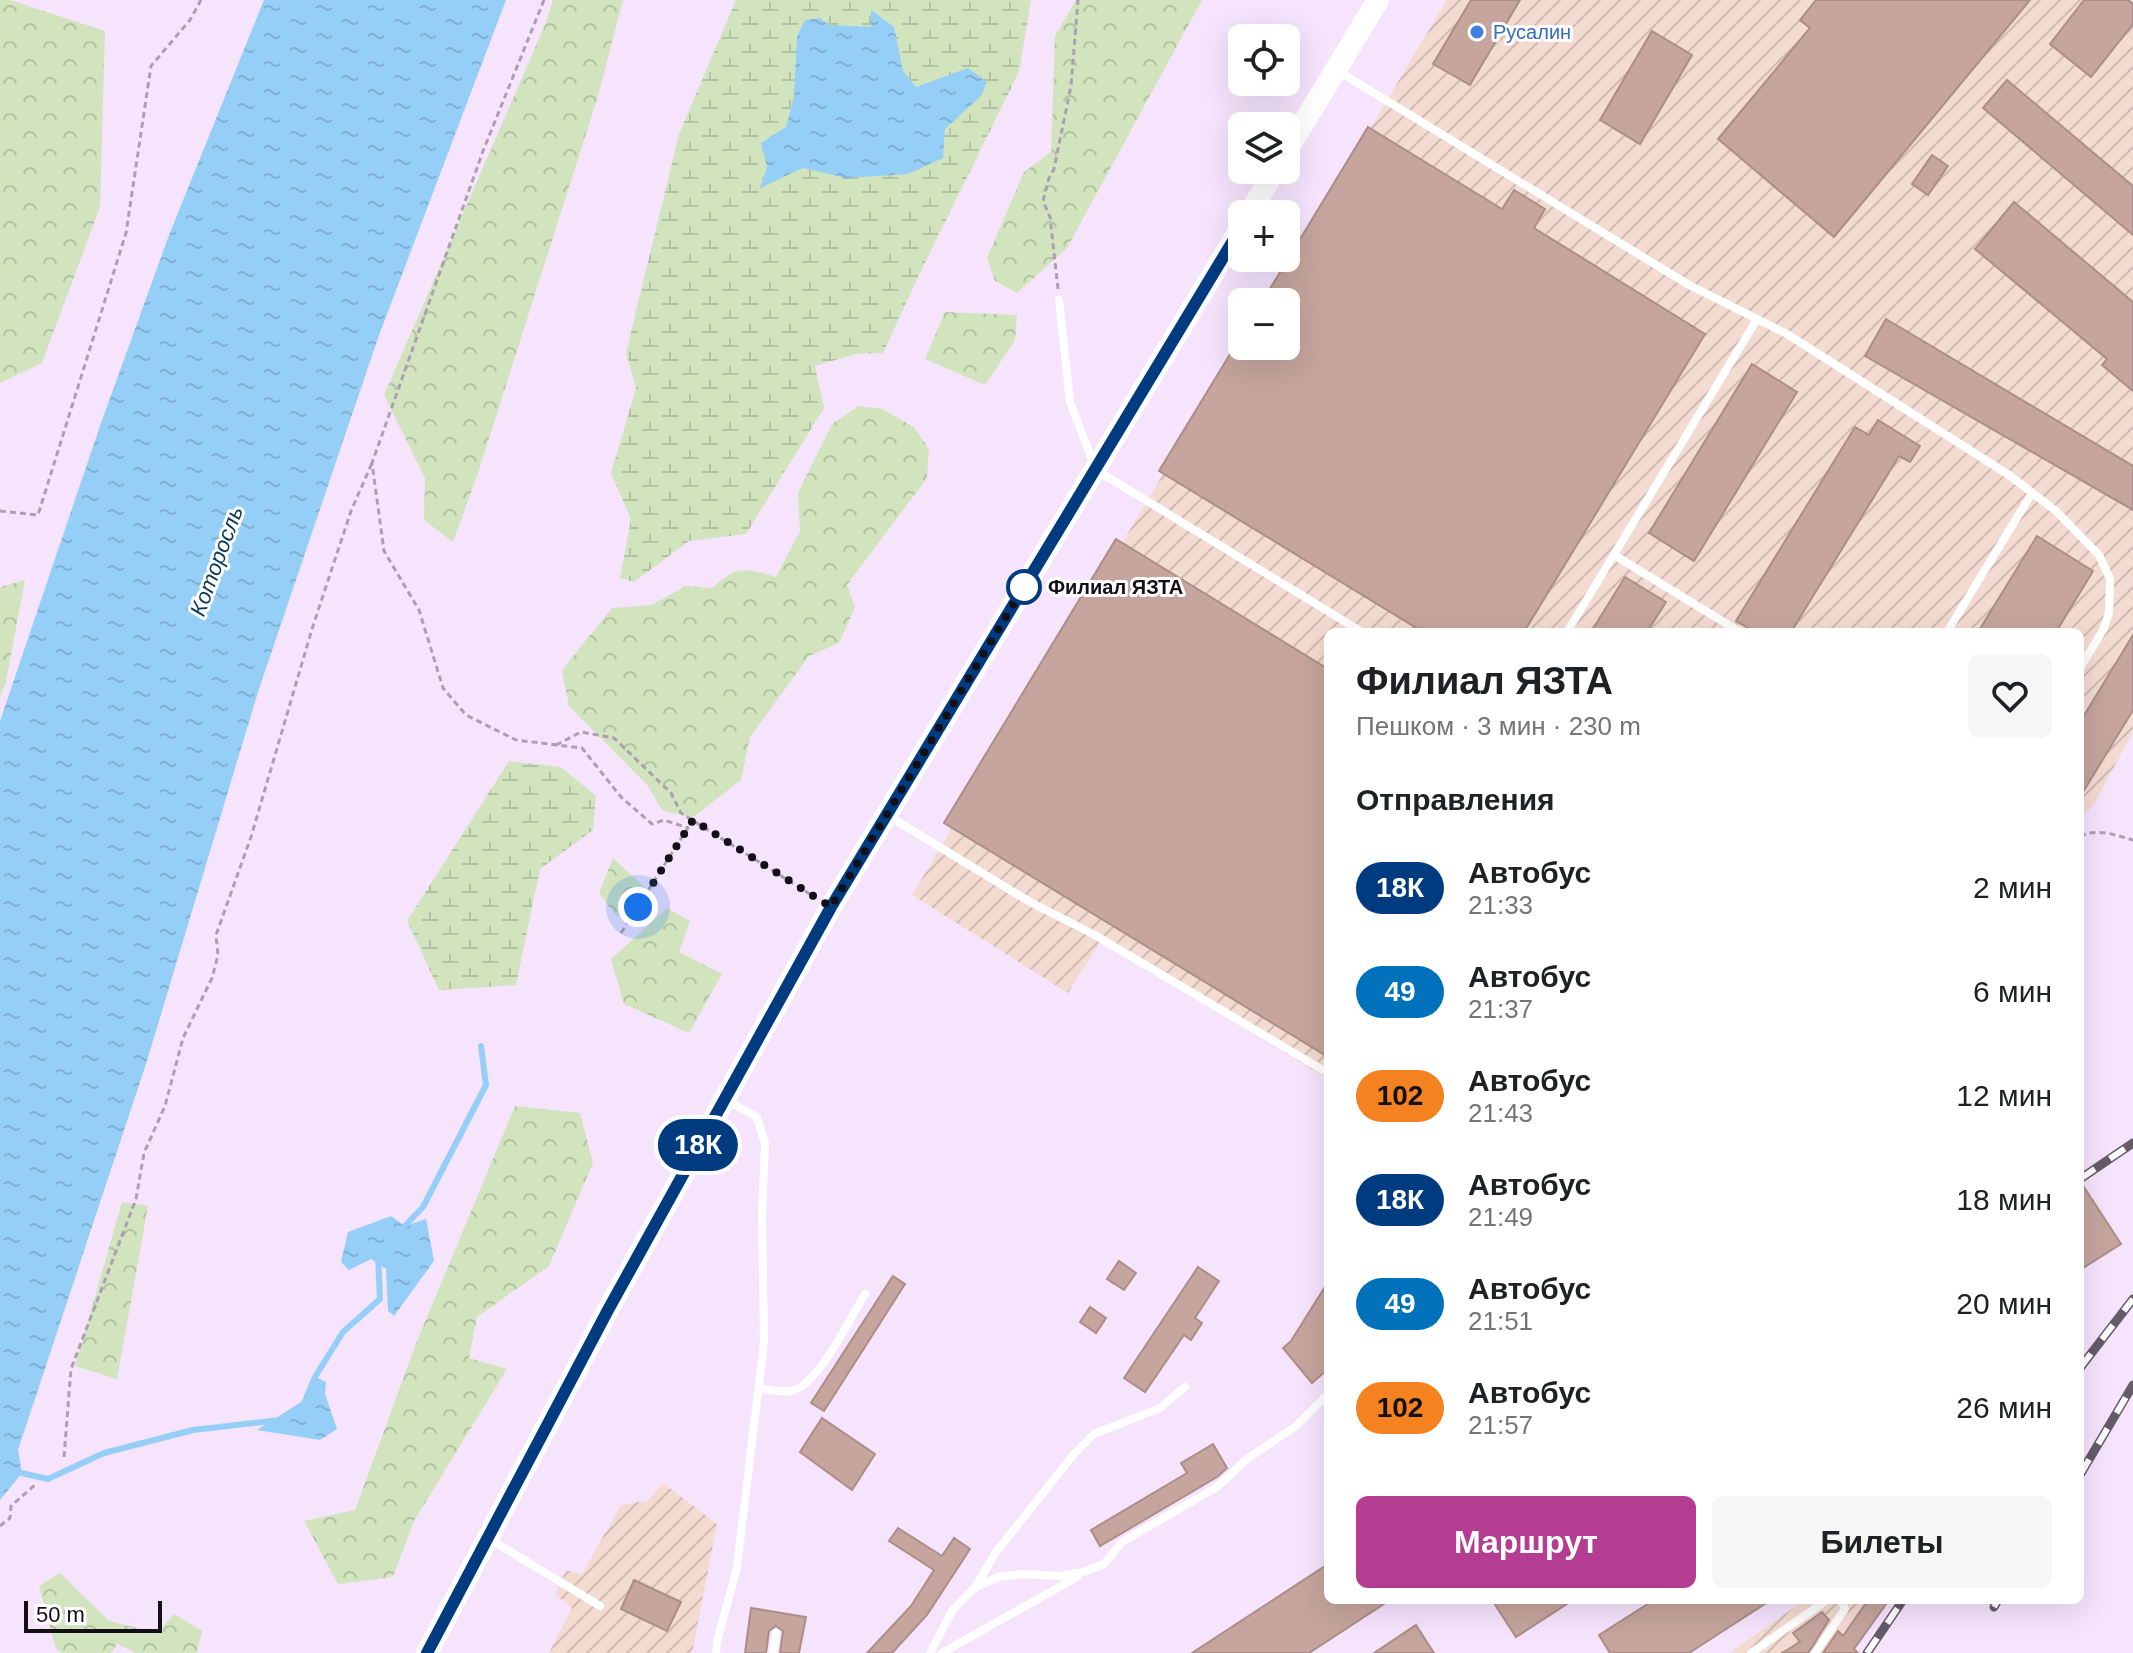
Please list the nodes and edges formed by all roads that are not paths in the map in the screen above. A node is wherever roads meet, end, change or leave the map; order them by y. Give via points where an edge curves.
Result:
1 (1378, 0) edge
2 (1335, 69) junction
3 (1300, 128) edge
4 (1228, 249) edge
5 (1059, 300) road end
6 (1757, 319) junction
7 (1096, 470) junction
8 (2032, 493) junction
9 (1614, 555) junction
10 (1355, 628) edge
11 (1569, 628) edge
12 (1733, 628) edge
13 (1949, 628) edge
14 (2084, 661) edge
15 (886, 814) junction
16 (1324, 1071) edge
17 (723, 1099) junction
18 (865, 1294) dead end
19 (1185, 1387) dead end
20 (760, 1388) junction
21 (1324, 1398) edge
22 (486, 1537) junction
23 (1084, 1572) junction
24 (974, 1588) junction
25 (1821, 1604) edge
26 (1843, 1604) edge
27 (600, 1606) dead end
28 (776, 1633) dead end
29 (427, 1653) edge
30 (716, 1653) edge
31 (773, 1653) edge
32 (930, 1653) edge
33 (942, 1653) edge
34 (1751, 1653) edge
35 (1815, 1653) edge

1 - 2 main road
2 - 3 main road
2 - 6 lane via 1689,285
4 - 7 main road
5 - 7 lane via 1070,402
6 - 8 lane via 1846,370
6 - 9 lane
7 - 10 lane
7 - 15 main road
8 - 13 lane
8 - 14 lane via 2099,555 2110,579 2109,613
9 - 11 lane
9 - 12 lane
15 - 16 lane
15 - 17 main road
17 - 20 lane via 757,1117 765,1144
17 - 22 main road
18 - 20 lane via 804,1386 793,1391
19 - 24 lane via 1160,1408 1094,1434 996,1552
20 - 30 lane via 737,1567
21 - 23 lane via 1217,1487 1122,1542 1104,1564
22 - 27 lane
22 - 29 main road
23 - 24 lane via 998,1577
23 - 33 lane
24 - 32 lane via 952,1611
25 - 34 lane
26 - 35 lane via 1845,1609
28 - 31 lane

